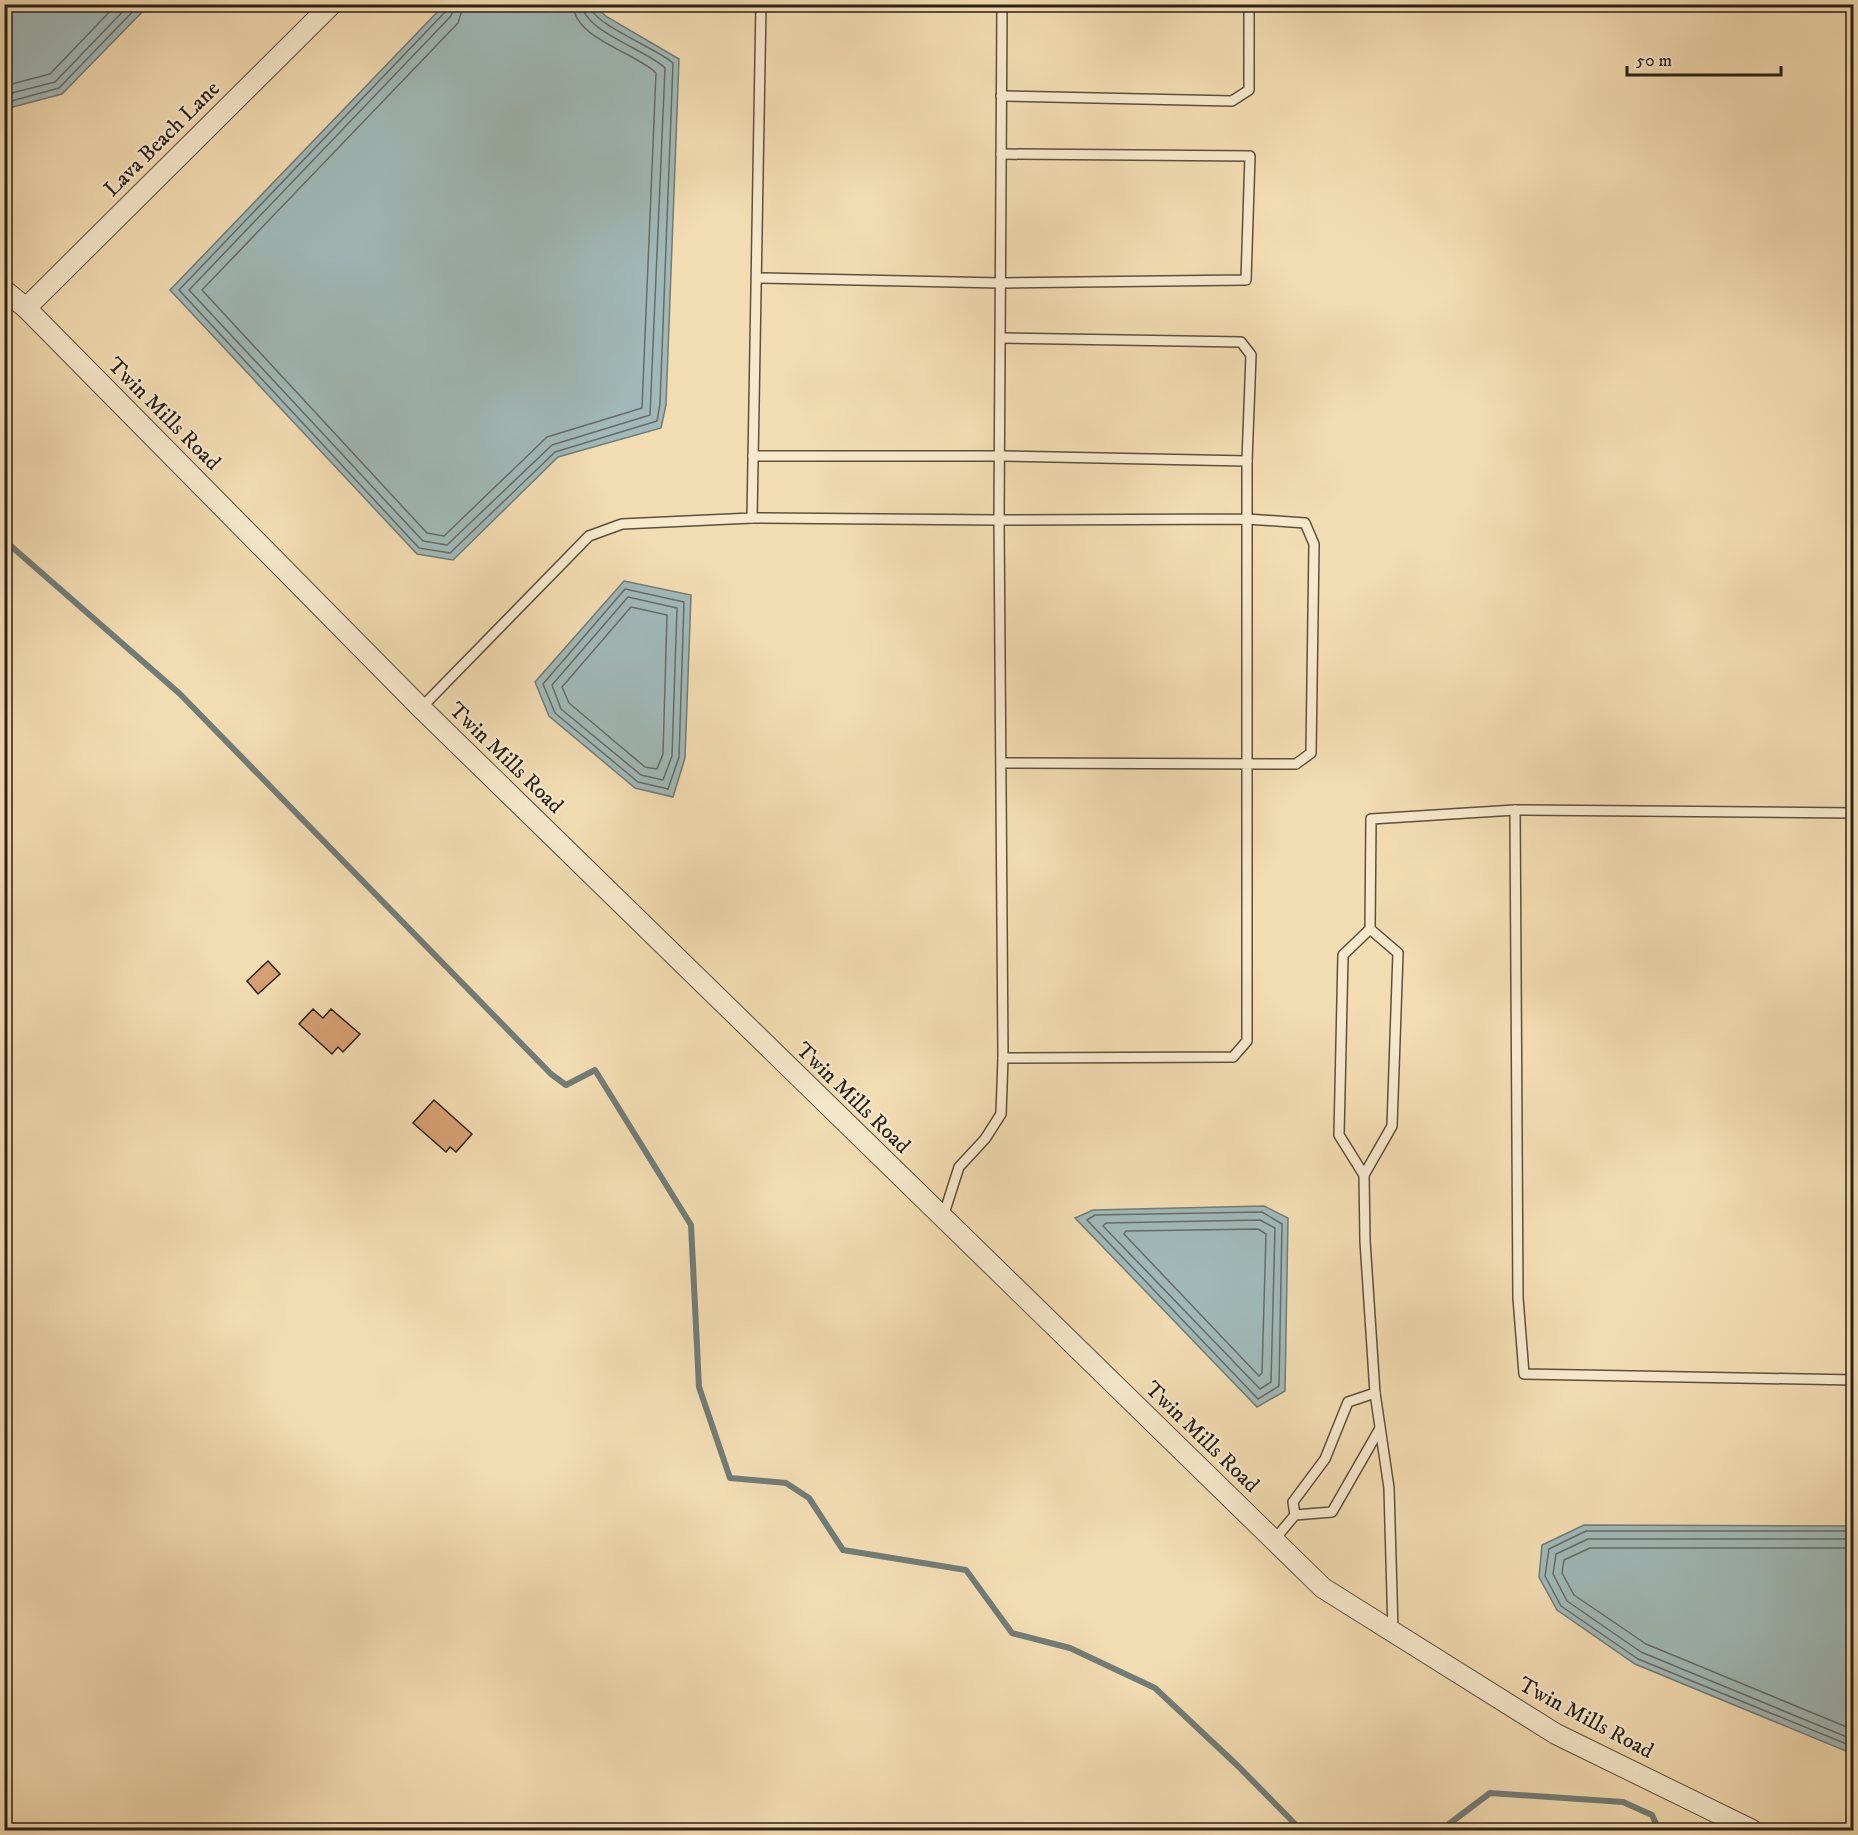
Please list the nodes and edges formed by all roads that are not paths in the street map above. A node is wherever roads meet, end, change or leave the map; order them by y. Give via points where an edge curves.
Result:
1 (332, 4) edge
2 (761, 4) edge
3 (1002, 4) edge
4 (1249, 4) edge
5 (1001, 96) junction
6 (1001, 154) junction
7 (757, 278) junction
8 (1001, 283) junction
9 (4, 291) edge
10 (26, 308) junction
11 (1001, 338) junction
12 (753, 456) junction
13 (1000, 456) junction
14 (1247, 460) junction
15 (752, 518) junction
16 (1247, 519) junction
17 (999, 520) junction
18 (421, 708) junction
19 (1001, 763) junction
20 (1247, 764) junction
21 (1515, 810) junction
22 (1854, 813) edge
23 (1370, 929) junction
24 (1003, 1058) junction
25 (1364, 1175) junction
26 (942, 1219) junction
27 (1854, 1380) edge
28 (1375, 1393) junction
29 (1379, 1430) junction
30 (1295, 1515) junction
31 (1274, 1540) junction
32 (1393, 1632) junction
33 (1752, 1830) edge

1 - 10 street, Lava Beach Lane
2 - 7 lane
3 - 5 lane
4 - 5 lane via 1249,90 1232,100
5 - 6 lane
6 - 8 lane
6 - 8 lane via 1250,156 1246,280
7 - 8 lane
7 - 12 lane
8 - 11 lane
9 - 10 street, Twin Mills Road
10 - 18 street, Twin Mills Road
11 - 13 lane
11 - 14 lane via 1241,342 1251,355
12 - 13 lane
12 - 15 lane
13 - 14 lane
13 - 17 lane
14 - 16 lane
15 - 17 lane
15 - 18 lane via 622,524 589,536
16 - 17 lane
16 - 20 lane
16 - 20 lane via 1305,523 1314,544 1311,753 1296,764
17 - 19 lane
18 - 26 street, Twin Mills Road
19 - 20 lane
19 - 24 lane
20 - 24 lane via 1247,1041 1233,1058
21 - 22 lane
21 - 23 lane via 1371,819
21 - 27 lane via 1518,1298 1524,1374
23 - 25 lane via 1344,955 1340,1135
23 - 25 lane via 1398,953 1392,1126
24 - 26 lane via 1001,1114 959,1167
25 - 28 lane
26 - 31 street, Twin Mills Road
28 - 29 lane
28 - 30 lane via 1348,1402 1325,1460 1293,1502
29 - 30 lane via 1332,1512
29 - 32 lane via 1389,1488
30 - 31 lane
31 - 32 street, Twin Mills Road via 1323,1588
32 - 33 street, Twin Mills Road via 1556,1734

